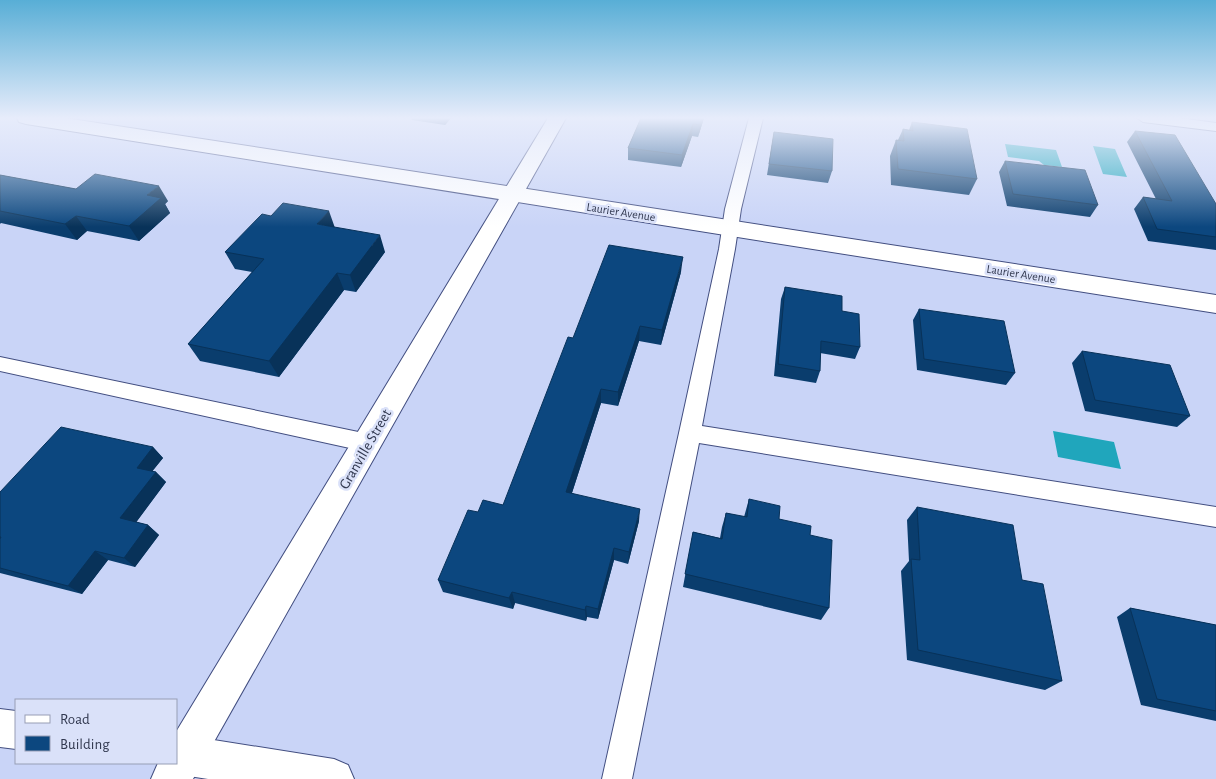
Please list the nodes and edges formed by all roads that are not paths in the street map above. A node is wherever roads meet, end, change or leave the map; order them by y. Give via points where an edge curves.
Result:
1 (256, 154) edge
2 (537, 154) edge
3 (747, 154) edge
4 (513, 195) junction
5 (730, 229) junction
6 (1216, 304) edge
7 (0, 364) edge
8 (690, 433) junction
9 (368, 443) junction
10 (1216, 517) edge
11 (0, 728) edge
12 (15, 730) edge
13 (178, 763) edge
14 (334, 779) edge
15 (617, 779) edge

1 - 4 main road, Laurier Avenue
2 - 4 main road, Granville Street
3 - 5 lane
4 - 5 main road, Laurier Avenue
4 - 9 main road, Granville Street
5 - 6 main road, Laurier Avenue
5 - 8 lane
7 - 9 lane
8 - 10 lane
8 - 15 lane
9 - 13 main road, Granville Street
11 - 12 main road
13 - 14 main road

